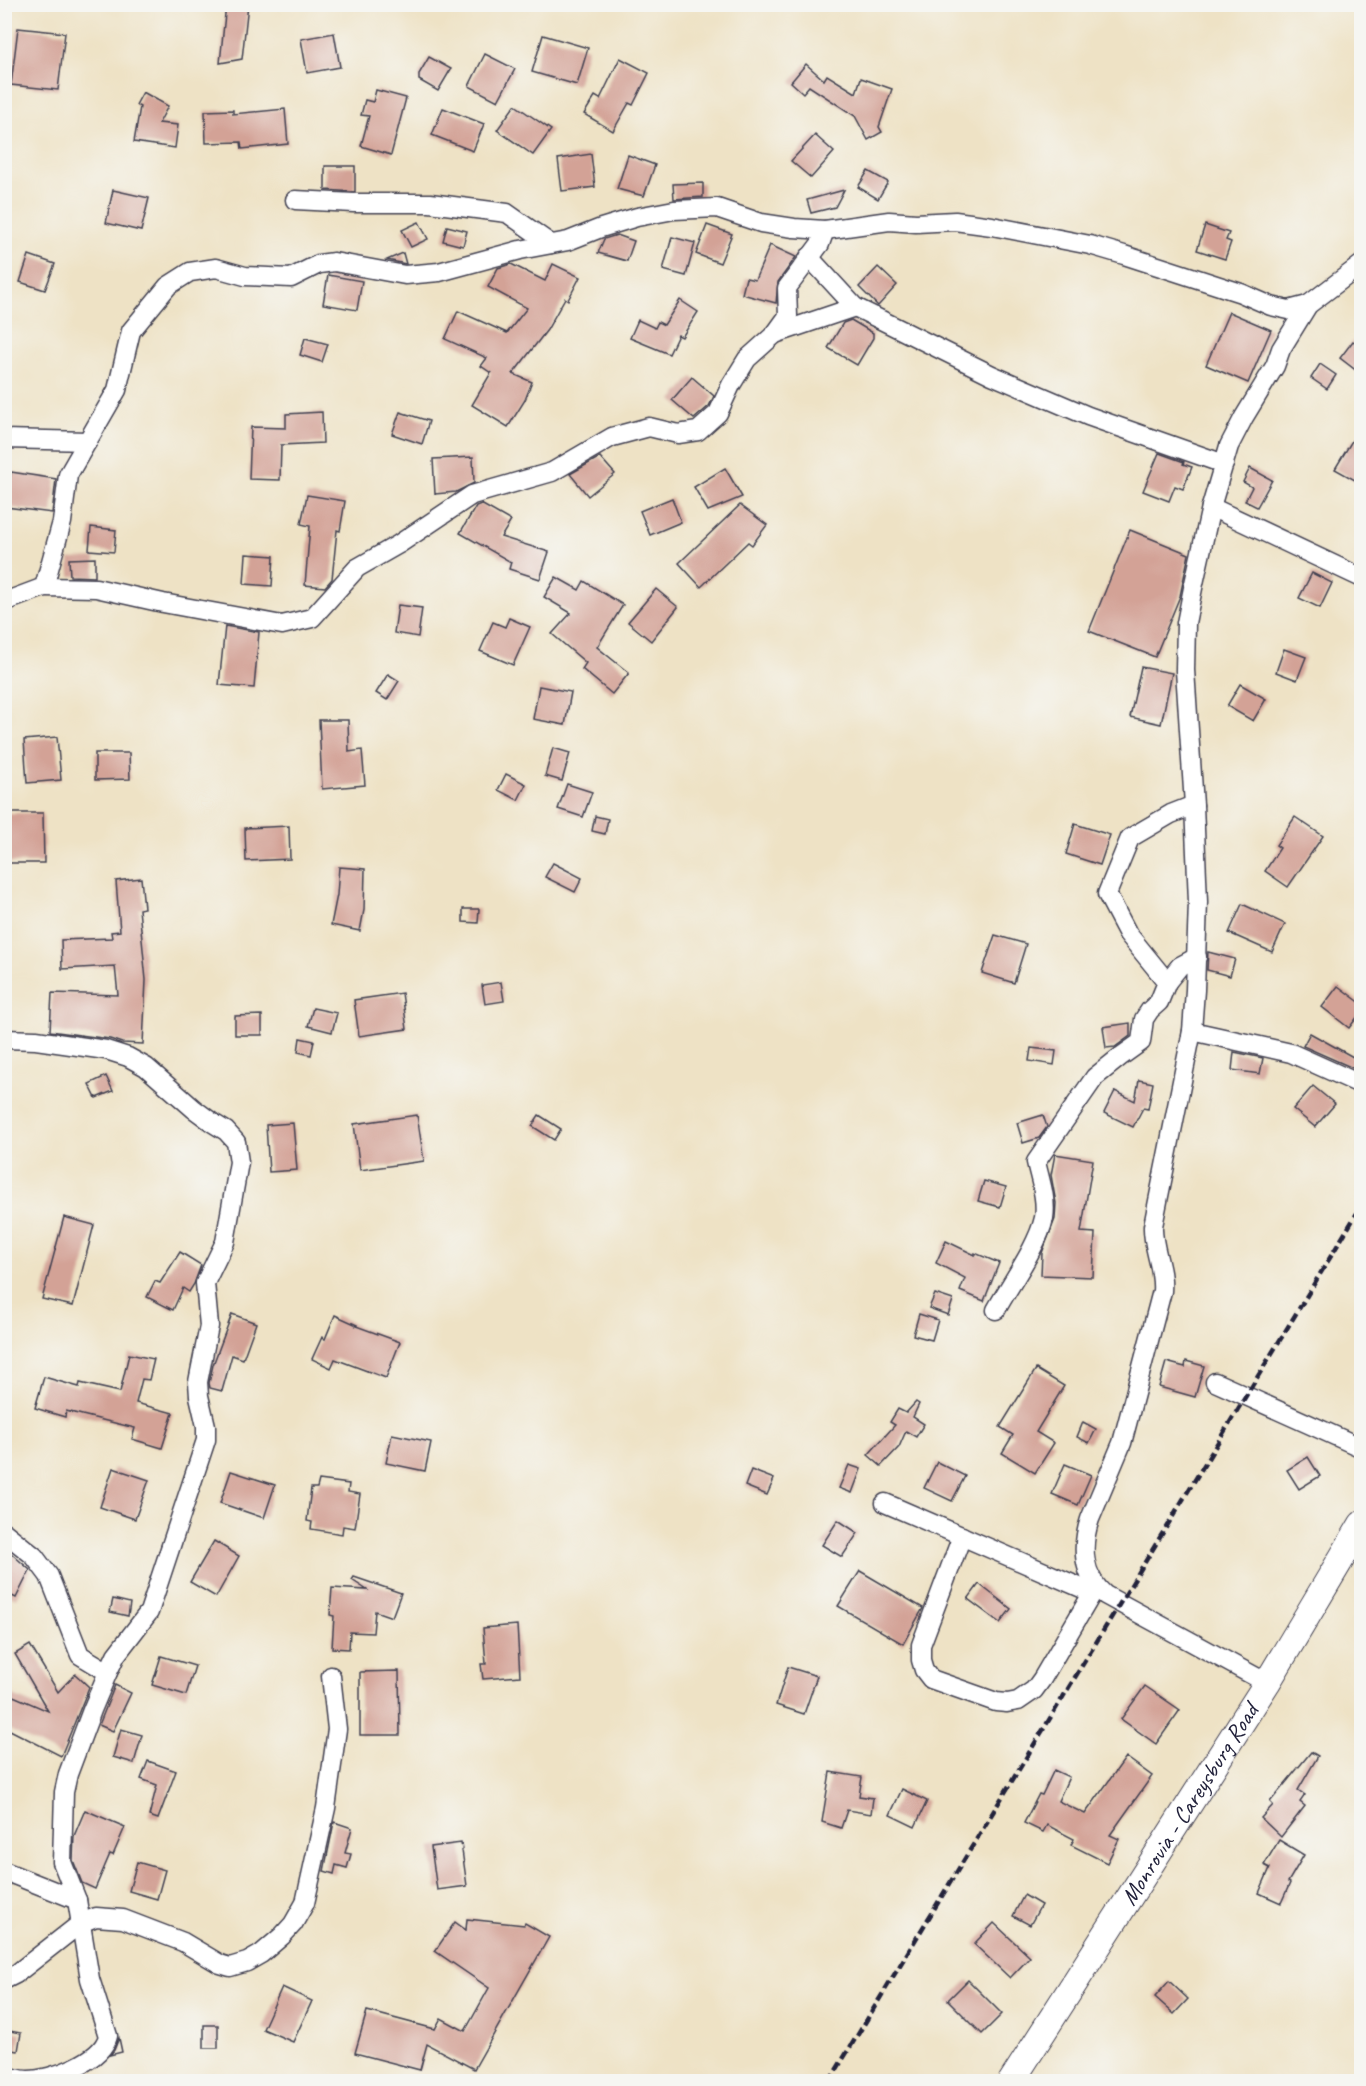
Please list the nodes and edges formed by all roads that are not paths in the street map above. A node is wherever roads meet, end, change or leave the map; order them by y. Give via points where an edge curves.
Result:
1 (295, 200) dead end
2 (825, 230) junction
3 (551, 244) junction
4 (809, 257) junction
5 (1362, 264) edge
6 (1308, 305) junction
7 (855, 307) junction
8 (775, 334) junction
9 (4, 439) edge
10 (88, 441) junction
11 (1224, 464) junction
12 (1211, 507) junction
13 (1362, 578) edge
14 (44, 587) junction
15 (4, 602) edge
16 (1194, 805) junction
17 (1197, 957) junction
18 (1167, 982) junction
19 (1192, 1031) junction
20 (4, 1039) edge
21 (1362, 1085) edge
22 (996, 1310) dead end
23 (1215, 1382) dead end
24 (1362, 1448) edge
25 (885, 1503) dead end
26 (1362, 1524) edge
27 (4, 1532) edge
28 (962, 1536) junction
29 (1094, 1590) junction
30 (108, 1672) junction
31 (331, 1676) dead end
32 (1267, 1683) junction
33 (4, 1871) edge
34 (77, 1900) junction
35 (81, 1923) junction
36 (4, 1980) edge
37 (4, 2076) edge
38 (1011, 2082) edge

1 - 3 street via 430,203 507,213
2 - 3 street via 761,223 717,208 674,210 637,217
2 - 4 street
2 - 6 street via 889,221 955,221 992,226 1090,245 1271,306 1288,310
3 - 10 street via 472,265 405,275 334,262 319,264 291,278 245,276 216,268 190,272 168,286 132,331 117,390
4 - 7 street
4 - 8 street via 787,288 788,316
5 - 6 street
6 - 11 street via 1244,417
7 - 8 street
7 - 11 street via 1077,412
8 - 14 street via 747,359 718,413 698,431 678,434 649,427 612,437 552,472 472,495 357,568 312,618 282,625 96,588
9 - 10 street
10 - 14 street via 68,475 62,522
11 - 12 street
12 - 13 street
12 - 16 street via 1186,623 1185,670
14 - 15 street
16 - 17 street
16 - 18 street via 1130,838 1107,894 1128,934
17 - 18 street via 1180,966
17 - 19 street
18 - 22 street via 1159,1002 1144,1020 1141,1042 1095,1077 1036,1162 1044,1218
19 - 21 street via 1292,1053
19 - 29 street via 1153,1226 1162,1291 1122,1443 1086,1531 1085,1562
20 - 30 street via 106,1050 128,1057 146,1067 236,1142 239,1162 225,1242 205,1283 209,1326 198,1382 206,1440 149,1612
23 - 24 street
25 - 28 street
26 - 32 main road, Monrovia - Careysburg Road
27 - 30 street via 34,1556 49,1576 80,1655
28 - 29 street
28 - 29 street via 921,1645 924,1670 942,1684 996,1702 1008,1703 1027,1696 1042,1680
29 - 32 street
30 - 34 street via 64,1792 62,1862
31 - 35 street via 337,1729 326,1808 305,1903 282,1936 261,1954 230,1967 183,1942 123,1919 96,1917
32 - 38 main road, Monrovia - Careysburg Road
33 - 34 street
34 - 35 street
35 - 36 street
35 - 37 street via 90,1979 107,2040 100,2051 78,2066 53,2075 28,2080

